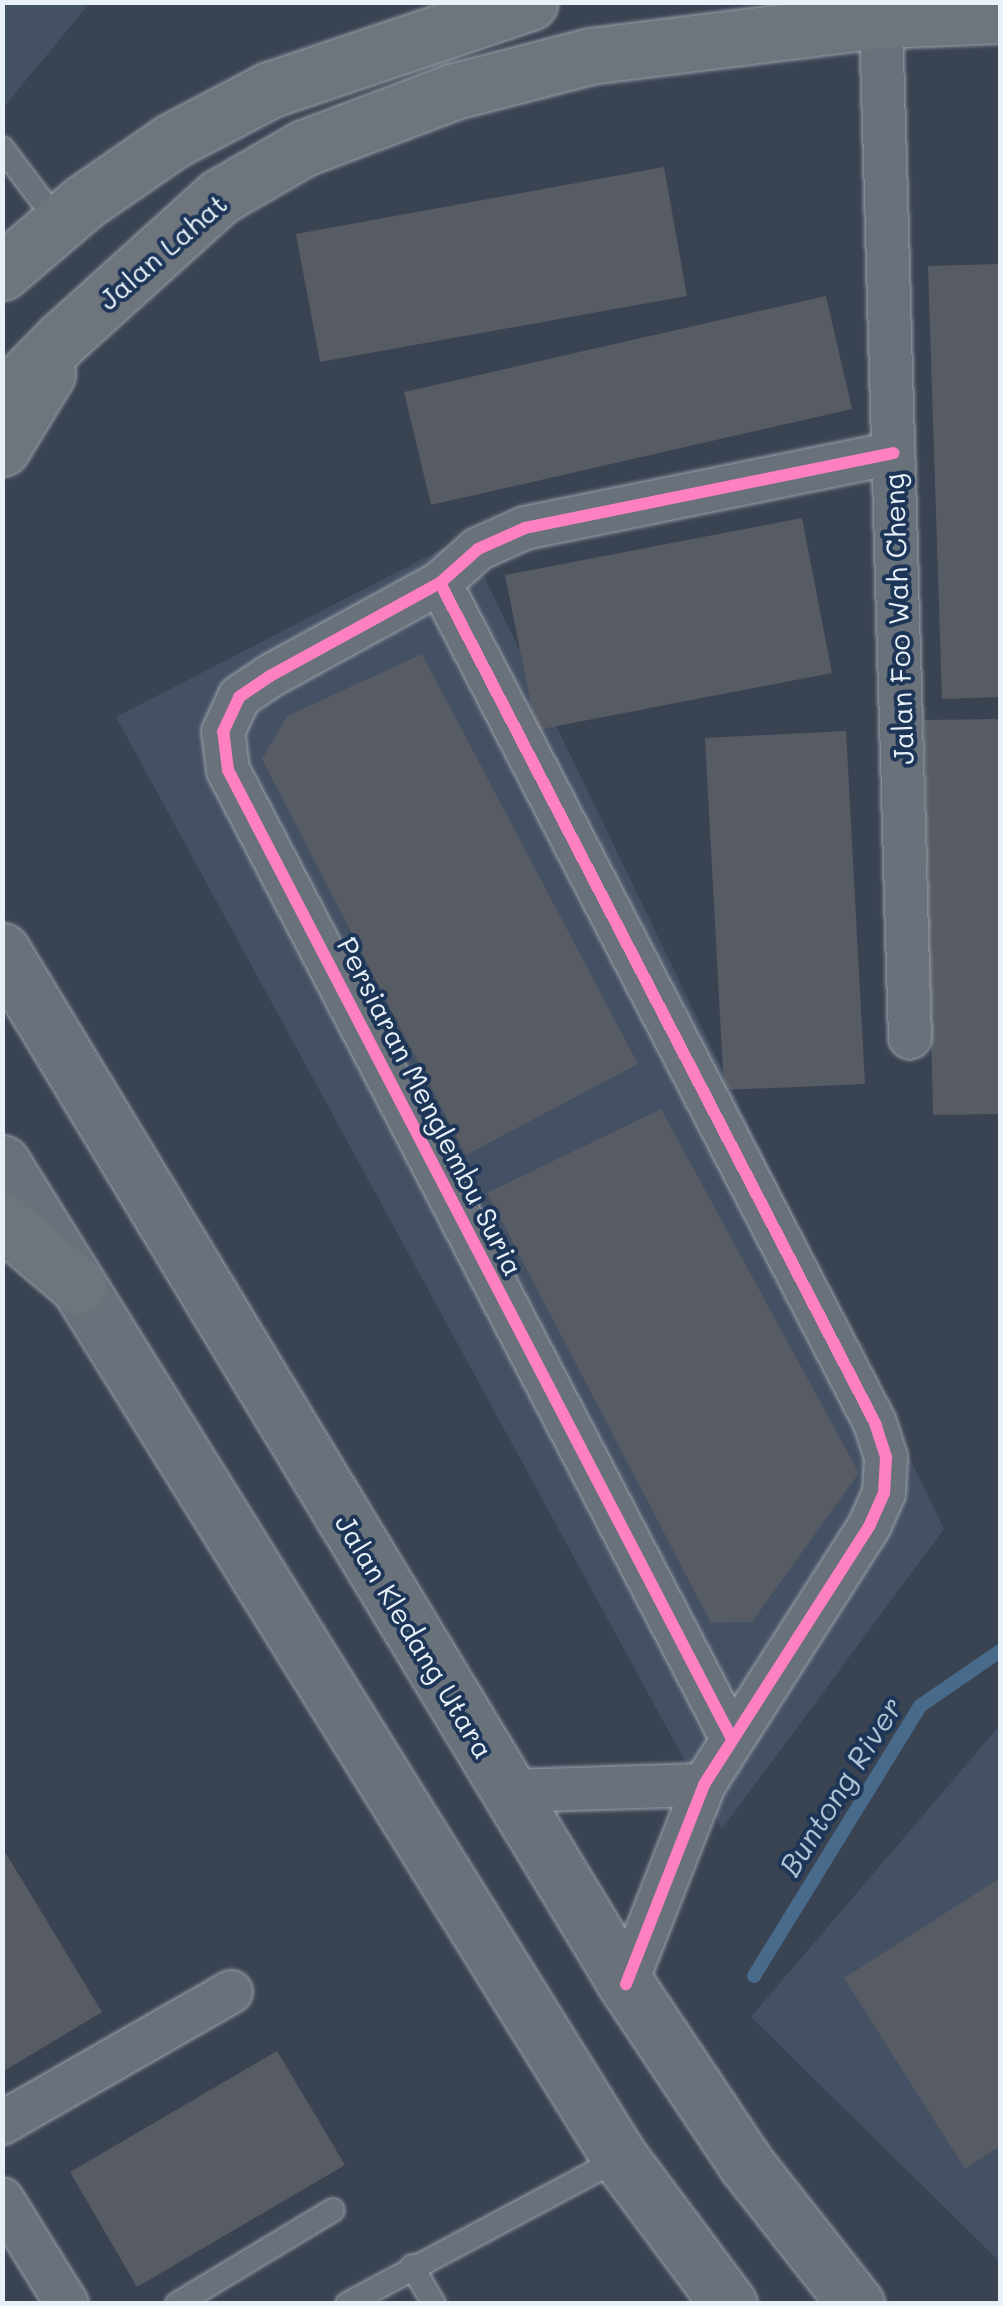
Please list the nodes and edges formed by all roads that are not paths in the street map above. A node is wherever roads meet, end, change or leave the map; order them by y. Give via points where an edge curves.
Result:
1 (530, 2) edge
2 (1000, 15) edge
3 (880, 20) junction
4 (2, 148) edge
5 (60, 222) junction
6 (2, 272) edge
7 (62, 339) junction
8 (2, 400) edge
9 (2, 448) edge
10 (893, 453) junction
11 (440, 583) junction
12 (2, 951) edge
13 (910, 1038) dead end
14 (2, 1164) edge
15 (2, 1221) edge
16 (78, 1286) junction
17 (732, 1738) junction
18 (704, 1785) junction
19 (508, 1791) junction
20 (626, 1984) junction
21 (231, 1992) dead end
22 (2, 2123) edge
23 (620, 2158) junction
24 (2, 2200) edge
25 (333, 2210) dead end
26 (412, 2266) junction
27 (67, 2304) edge
28 (177, 2304) edge
29 (347, 2304) edge
30 (434, 2304) edge
31 (729, 2304) edge
32 (856, 2304) edge

1 - 5 main road via 269,90 172,140
2 - 3 main road, Jalan Lahat
3 - 7 main road, Jalan Lahat via 590,56 455,91 304,148 220,197
3 - 10 street, Jalan Foo Wah Cheng
4 - 5 lane
5 - 6 main road
7 - 8 main road, Jalan Lahat
7 - 9 main road via 36,398
10 - 11 street, Persiaran Menglembu Suria via 525,528 478,549
10 - 13 street, Jalan Foo Wah Cheng
11 - 17 street via 875,1423 886,1457 884,1492 870,1525
11 - 17 street, Persiaran Menglembu Suria via 238,698 224,732 228,770
12 - 19 main road, Jalan Kledang Utara
14 - 16 main road
15 - 16 main road
16 - 23 main road
17 - 18 street
18 - 19 street
18 - 20 street
19 - 20 main road, Jalan Kledang Utara
20 - 32 main road, Jalan Kledang Utara via 746,2164
21 - 22 street
23 - 26 lane
23 - 31 main road
24 - 27 street
25 - 28 lane
26 - 29 lane
26 - 30 lane

